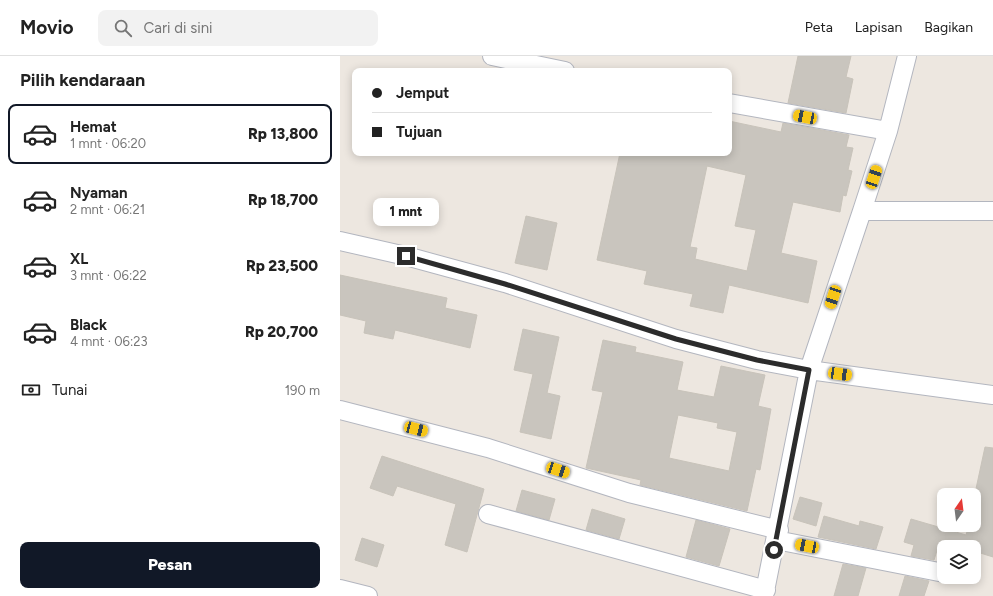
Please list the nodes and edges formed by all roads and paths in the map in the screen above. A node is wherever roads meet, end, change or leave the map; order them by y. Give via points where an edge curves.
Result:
1 (492, 56) edge
2 (907, 56) edge
3 (550, 68) edge
4 (732, 104) edge
5 (888, 131) junction
6 (862, 211) junction
7 (993, 212) edge
8 (340, 241) edge
9 (809, 370) junction
10 (993, 395) edge
11 (340, 410) edge
12 (488, 514) dead end
13 (778, 535) junction
14 (937, 571) edge
15 (340, 589) edge
16 (765, 593) edge
17 (368, 596) edge

1 - 3 street
2 - 5 street
4 - 5 street
5 - 6 street
6 - 7 street
6 - 9 street
8 - 9 street via 406,256 505,284 676,339 757,360
9 - 10 street
9 - 13 street
11 - 13 street via 488,448 629,493
12 - 16 street
13 - 14 street
13 - 16 street
15 - 17 street

